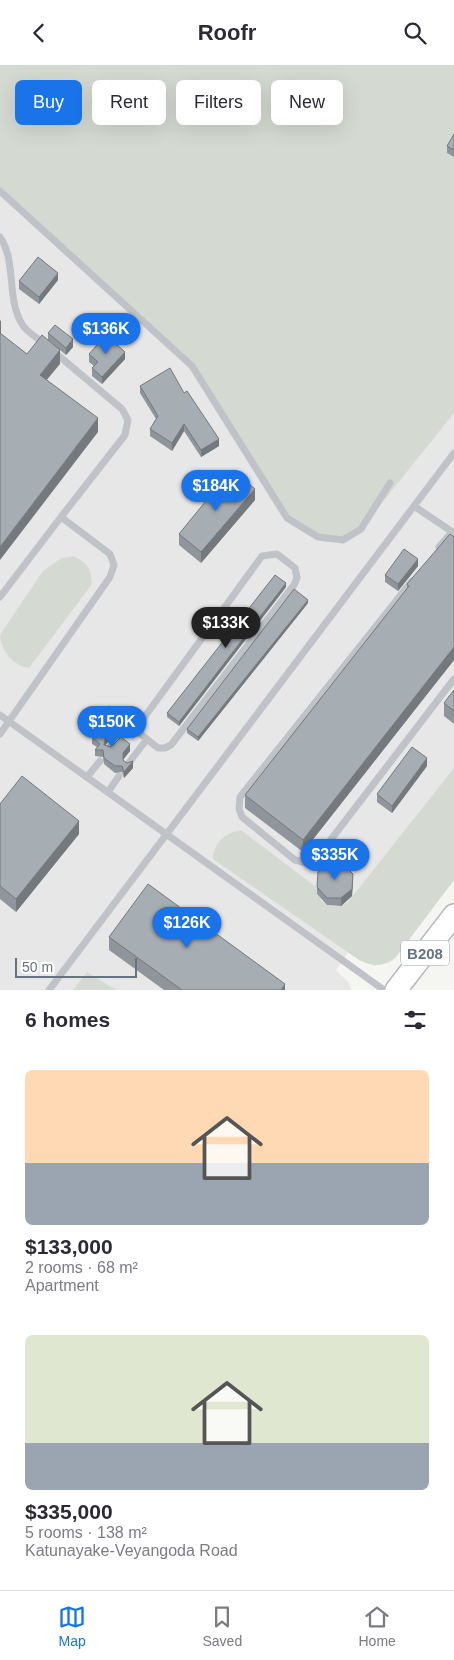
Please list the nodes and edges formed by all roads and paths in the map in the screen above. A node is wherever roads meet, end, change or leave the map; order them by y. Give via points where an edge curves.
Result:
1 (0, 191) edge
2 (0, 237) edge
3 (454, 453) edge
4 (390, 483) dead end
5 (414, 506) junction
6 (61, 517) junction
7 (453, 533) edge
8 (433, 555) edge
9 (420, 571) edge
10 (0, 597) edge
11 (454, 679) edge
12 (109, 709) dead end
13 (0, 715) edge
14 (9, 722) junction
15 (128, 725) junction
16 (135, 730) junction
17 (0, 734) edge
18 (147, 739) junction
19 (109, 749) edge
20 (100, 761) dead end
21 (128, 764) edge
22 (119, 776) dead end
23 (87, 777) junction
24 (108, 792) junction
25 (167, 835) junction
26 (454, 915) edge
27 (49, 990) edge
28 (384, 990) edge
29 (396, 990) edge

1 - 4 lane via 192,366 287,518 318,537 343,540 361,529
2 - 6 lane via 6,249 13,300 22,325 122,409 128,420 125,435
3 - 5 lane
5 - 7 lane
5 - 25 lane
6 - 10 lane
6 - 14 lane via 110,554 113,571
7 - 8 lane
9 - 11 lane via 240,797 238,809 242,817 295,859 306,863 316,859
12 - 15 lane
13 - 14 lane
14 - 17 lane
14 - 23 lane
15 - 16 lane
15 - 19 lane
16 - 18 lane
16 - 18 lane via 262,556 273,553 295,567 297,577 294,585 171,745 161,749
18 - 21 lane
20 - 23 lane
22 - 24 lane
23 - 24 lane
24 - 25 lane
25 - 27 lane
25 - 28 lane
26 - 29 main road, B208

